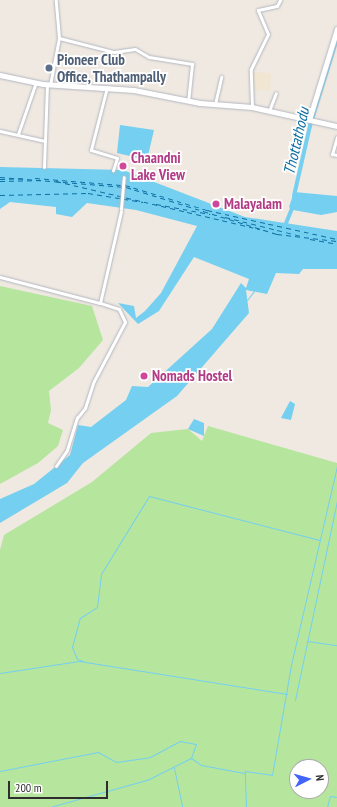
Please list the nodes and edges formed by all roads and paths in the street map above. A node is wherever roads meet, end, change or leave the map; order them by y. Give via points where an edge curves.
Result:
1 (56, 0) edge
2 (280, 0) edge
3 (337, 29) edge
4 (59, 38) junction
5 (0, 75) edge
6 (221, 77) dead end
7 (36, 82) junction
8 (48, 84) junction
9 (107, 88) junction
10 (276, 92) dead end
11 (188, 101) junction
12 (214, 104) junction
13 (252, 107) junction
14 (268, 112) junction
15 (311, 121) junction
16 (337, 126) edge
17 (0, 131) edge
18 (18, 134) junction
19 (337, 137) edge
20 (45, 141) junction
21 (337, 155) edge
22 (44, 167) dead end
23 (113, 170) dead end
24 (124, 176) dead end
25 (0, 277) edge
26 (100, 303) junction
27 (56, 466) dead end

1 - 4 street
2 - 13 street via 277,6 258,10 268,34 251,69
3 - 15 main road
4 - 8 street
4 - 11 street via 114,52 135,49 149,57 192,64
5 - 7 main road
6 - 12 street
7 - 8 main road
7 - 18 street
8 - 9 main road
8 - 20 street
9 - 11 main road
9 - 23 street via 92,150 117,158
10 - 14 street
11 - 12 main road
12 - 13 main road
13 - 14 main road
14 - 15 main road
15 - 16 main road
17 - 18 street
18 - 20 street
19 - 21 street via 332,154
20 - 22 street
24 - 26 street via 121,210
25 - 26 street
26 - 27 street via 119,309 125,322 94,381 64,455

